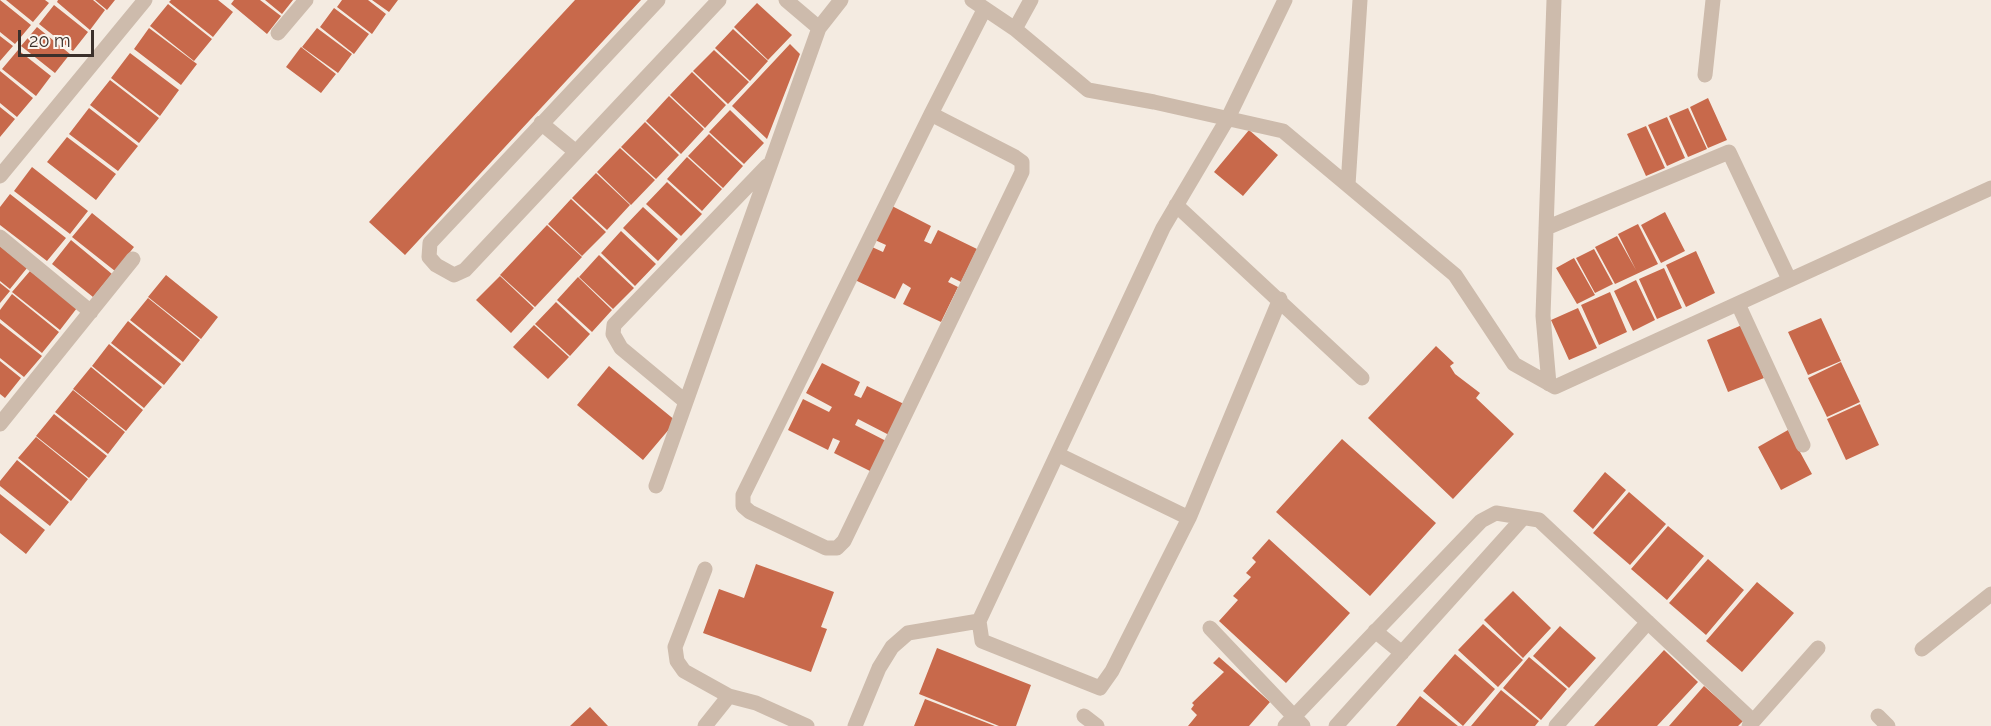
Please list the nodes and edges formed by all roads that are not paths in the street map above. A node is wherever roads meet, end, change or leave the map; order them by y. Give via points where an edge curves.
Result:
1 (145, 0) edge
2 (306, 0) edge
3 (658, 0) edge
4 (719, 0) edge
5 (786, 0) edge
6 (841, 0) edge
7 (1031, 0) edge
8 (1286, 0) edge
9 (1360, 0) edge
10 (1554, 0) edge
11 (1713, 0) edge
12 (978, 5) edge
13 (819, 28) junction
14 (1014, 29) junction
15 (278, 33) dead end
16 (1705, 75) dead end
17 (931, 114) junction
18 (1228, 118) junction
19 (541, 123) junction
20 (576, 152) junction
21 (771, 162) junction
22 (0, 176) edge
23 (1348, 185) junction
24 (1991, 189) edge
25 (1176, 205) junction
26 (1546, 228) junction
27 (0, 237) edge
28 (133, 259) dead end
29 (1789, 279) junction
30 (1280, 299) junction
31 (1738, 304) junction
32 (91, 312) junction
33 (1362, 378) dead end
34 (1548, 384) junction
35 (686, 402) junction
36 (0, 423) edge
37 (1803, 445) dead end
38 (1059, 455) junction
39 (656, 486) dead end
40 (1189, 518) junction
41 (1523, 518) junction
42 (705, 569) dead end
43 (1991, 594) edge
44 (980, 621) junction
45 (1648, 622) junction
46 (1210, 628) dead end
47 (1375, 631) junction
48 (1818, 648) dead end
49 (1922, 649) dead end
50 (1402, 653) junction
51 (729, 696) junction
52 (1083, 716) dead end
53 (1294, 722) edge
54 (1751, 724) edge
55 (705, 726) edge
56 (807, 726) edge
57 (855, 726) edge
58 (1097, 726) edge
59 (1336, 726) edge
60 (1556, 726) edge

1 - 22 street
2 - 15 street
3 - 19 street
4 - 20 street
5 - 13 street
6 - 13 street
7 - 14 street
8 - 18 street
9 - 23 street
10 - 26 street
11 - 16 street
12 - 14 street
12 - 17 street
13 - 21 street
14 - 18 street via 1088,90
17 - 17 street via 743,495 743,506 750,512 826,548 837,548 844,541 1022,172 1022,162 1015,157
18 - 23 street via 1283,131
18 - 25 street
19 - 20 street
19 - 20 street via 430,243 429,257 436,266 454,275 465,270
21 - 35 street
21 - 35 street via 614,325 613,334 621,348
23 - 34 street via 1455,275 1514,364
24 - 29 street
25 - 30 street
25 - 38 street
26 - 29 street via 1729,152
26 - 34 street via 1543,316
27 - 32 street
28 - 32 street
29 - 31 street
30 - 33 street
30 - 40 street
31 - 34 street via 1555,387
31 - 37 street
32 - 36 street
35 - 39 street
38 - 40 street
38 - 44 street
40 - 44 street via 1100,688 982,641
41 - 45 street via 1539,520
41 - 47 street via 1496,513 1481,521
41 - 50 street
42 - 51 street via 675,647 677,661 684,671
43 - 49 street
44 - 57 street via 908,633 892,647 879,668
45 - 54 street
45 - 60 street
46 - 53 street
47 - 50 street
47 - 53 street
48 - 54 street
50 - 59 street
51 - 55 street
51 - 56 street via 756,703
52 - 58 street

